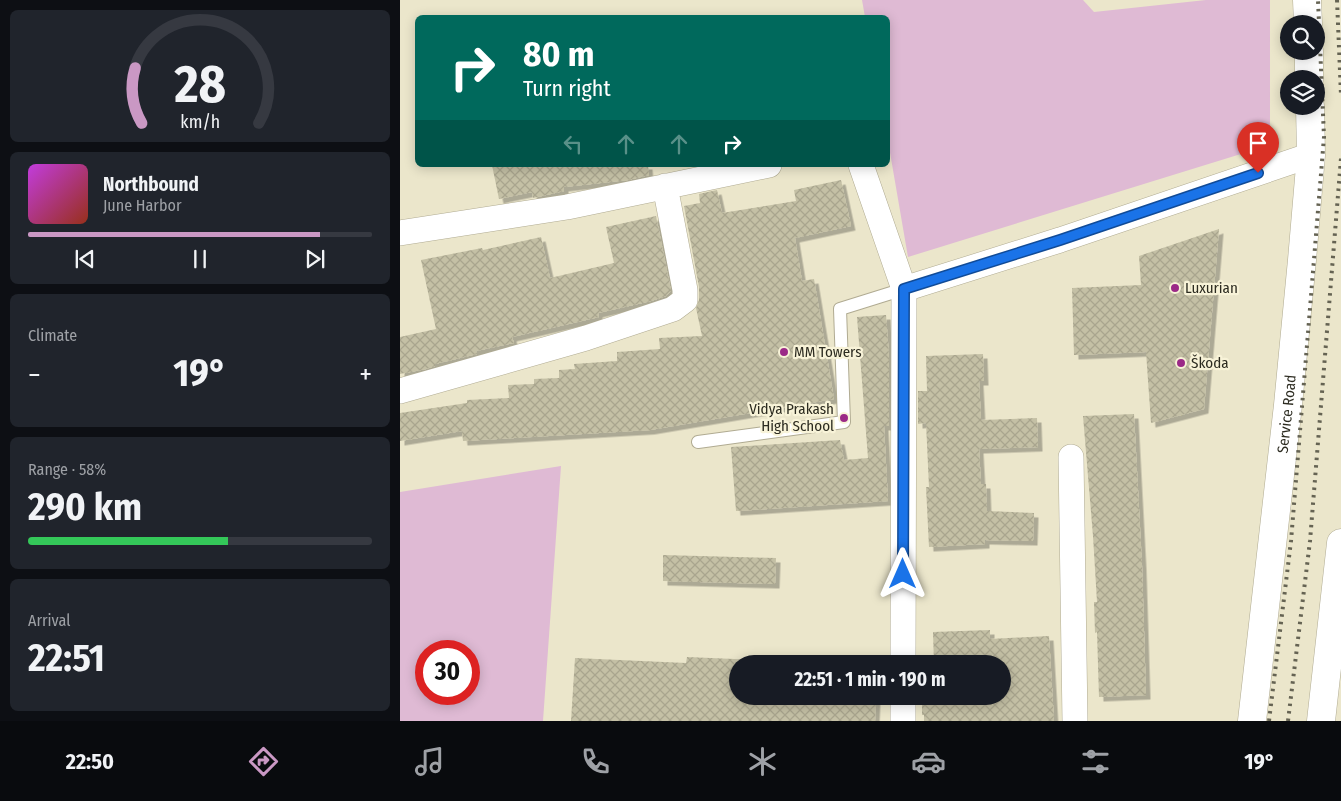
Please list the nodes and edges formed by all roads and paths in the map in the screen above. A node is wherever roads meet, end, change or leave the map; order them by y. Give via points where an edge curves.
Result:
1 (1307, 0) edge
2 (1308, 15) edge
3 (1310, 115) edge
4 (1312, 155) junction
5 (759, 167) edge
6 (862, 167) edge
7 (665, 186) junction
8 (400, 233) edge
9 (904, 289) junction
10 (400, 391) edge
11 (698, 442) dead end
12 (1072, 457) dead end
13 (1341, 543) edge
14 (903, 655) edge
15 (903, 705) edge
16 (903, 721) edge
17 (1074, 721) edge
18 (1252, 721) edge
19 (1320, 721) edge

1 - 2 main road
3 - 4 main road, Service Road
4 - 9 street
4 - 18 main road, Service Road
5 - 7 street
6 - 9 street
7 - 8 street via 567,207
7 - 10 street via 685,300 672,309 586,338
9 - 11 lane via 840,308 844,422
9 - 14 street
12 - 17 street
13 - 19 main road
15 - 16 street

